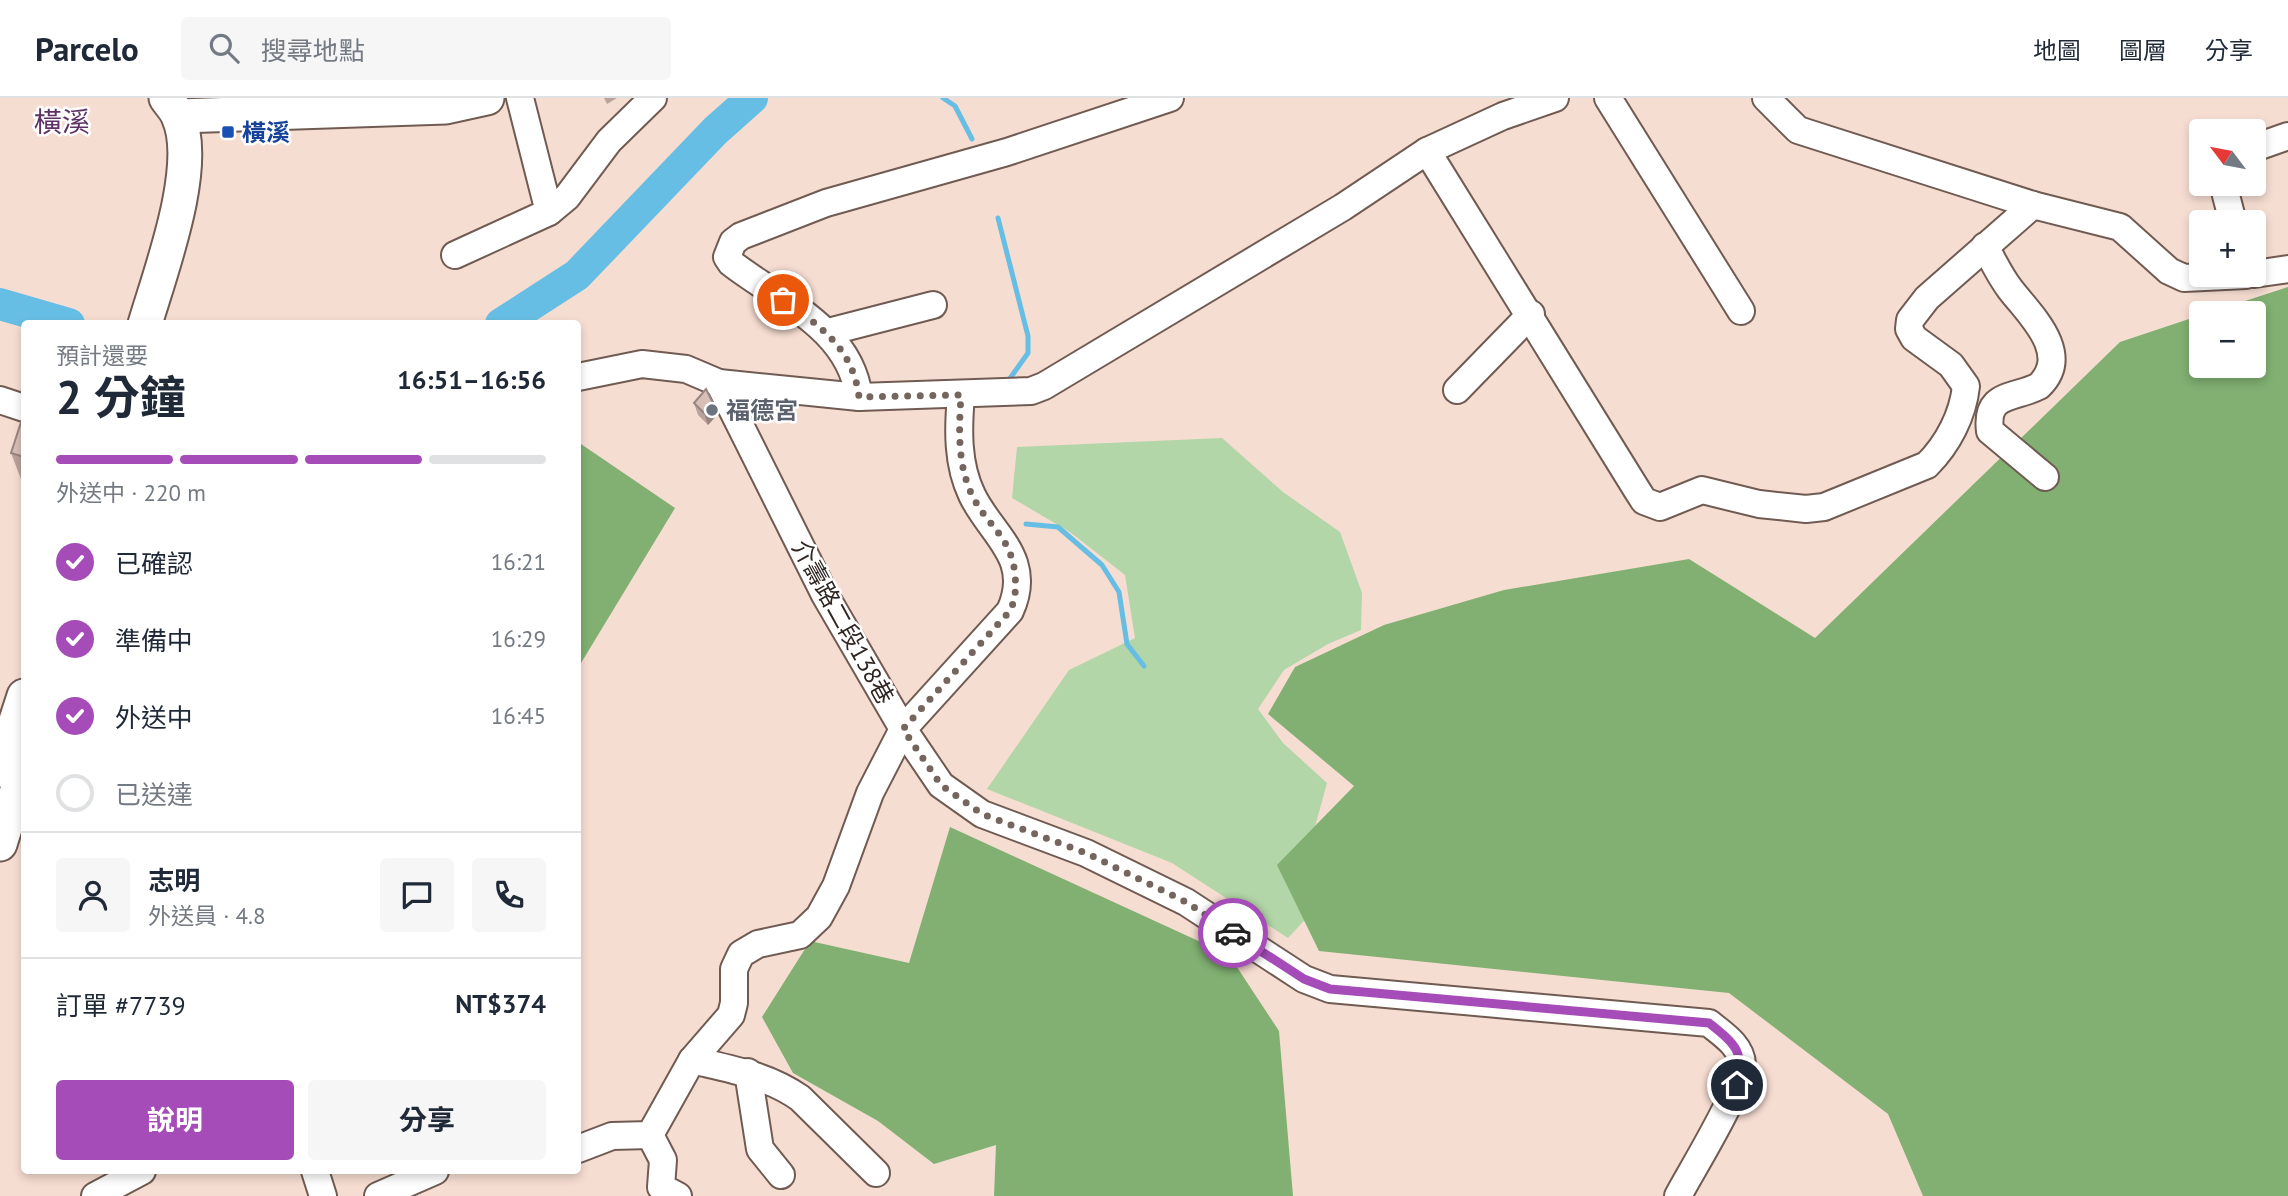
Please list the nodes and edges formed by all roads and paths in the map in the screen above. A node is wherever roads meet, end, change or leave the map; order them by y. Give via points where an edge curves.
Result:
1 (487, 98) edge
2 (520, 98) edge
3 (653, 98) edge
4 (1170, 98) edge
5 (1555, 98) edge
6 (1608, 98) edge
7 (1766, 98) edge
8 (184, 106) edge
9 (2288, 136) edge
10 (2266, 144) edge
11 (1427, 151) junction
12 (2033, 205) junction
13 (549, 212) junction
14 (182, 234) junction
15 (1985, 246) junction
16 (455, 255) dead end
17 (2189, 278) edge
18 (933, 305) dead end
19 (1741, 311) dead end
20 (1531, 314) junction
21 (147, 320) edge
22 (167, 320) edge
23 (828, 332) junction
24 (581, 376) edge
25 (719, 383) junction
26 (1457, 390) dead end
27 (961, 395) junction
28 (859, 397) junction
29 (0, 400) edge
30 (21, 407) edge
31 (2045, 477) dead end
32 (21, 705) edge
33 (903, 729) junction
34 (0, 770) edge
35 (21, 778) edge
36 (0, 844) edge
37 (692, 1060) junction
38 (748, 1072) junction
39 (650, 1135) junction
40 (581, 1148) edge
41 (876, 1172) dead end
42 (136, 1174) edge
43 (316, 1174) edge
44 (428, 1174) edge
45 (781, 1175) dead end
46 (95, 1196) edge
47 (323, 1196) edge
48 (378, 1196) edge
49 (678, 1196) edge
50 (1678, 1196) edge

1 - 8 main road via 446,107
2 - 13 street
3 - 13 street via 609,141 567,197
4 - 23 street via 1007,152 826,203 733,242 727,257 731,263
5 - 11 street
6 - 19 street
7 - 12 street via 1798,130
8 - 14 main road
9 - 10 street
11 - 20 street
11 - 27 street via 1343,207 1044,386 1018,393
12 - 15 street
12 - 17 street via 2120,227 2169,271
13 - 16 street
14 - 21 main road
14 - 22 main road
15 - 20 street via 1927,298 1910,320 1914,338 1951,365 1966,386 1960,416 1947,440 1917,471 1824,507 1759,504 1702,490 1660,508 1644,501
15 - 31 street via 2007,285 2037,319 2051,362 2039,386 1998,400 1989,420 1990,431
18 - 23 street
20 - 26 street
23 - 28 street via 853,368
24 - 25 street via 642,364 686,369
25 - 28 street
25 - 33 street, 介壽路二段138巷 via 825,595
27 - 28 street
27 - 33 street via 958,440 967,481 978,505 1010,548 1015,600
29 - 30 street
32 - 34 main road
33 - 37 street via 870,793 828,904 800,935 758,944 741,954 733,969 731,1015
33 - 50 street, 介壽路二段138巷 via 941,785 982,814 1086,853 1186,902 1304,979 1330,989 1709,1023 1734,1043 1742,1064 1737,1085
35 - 36 main road
37 - 38 street
37 - 39 street
38 - 41 street via 800,1098
38 - 45 street via 760,1149
39 - 40 street via 612,1136
39 - 49 street via 663,1160 661,1187
42 - 46 street
43 - 47 street
44 - 48 street

